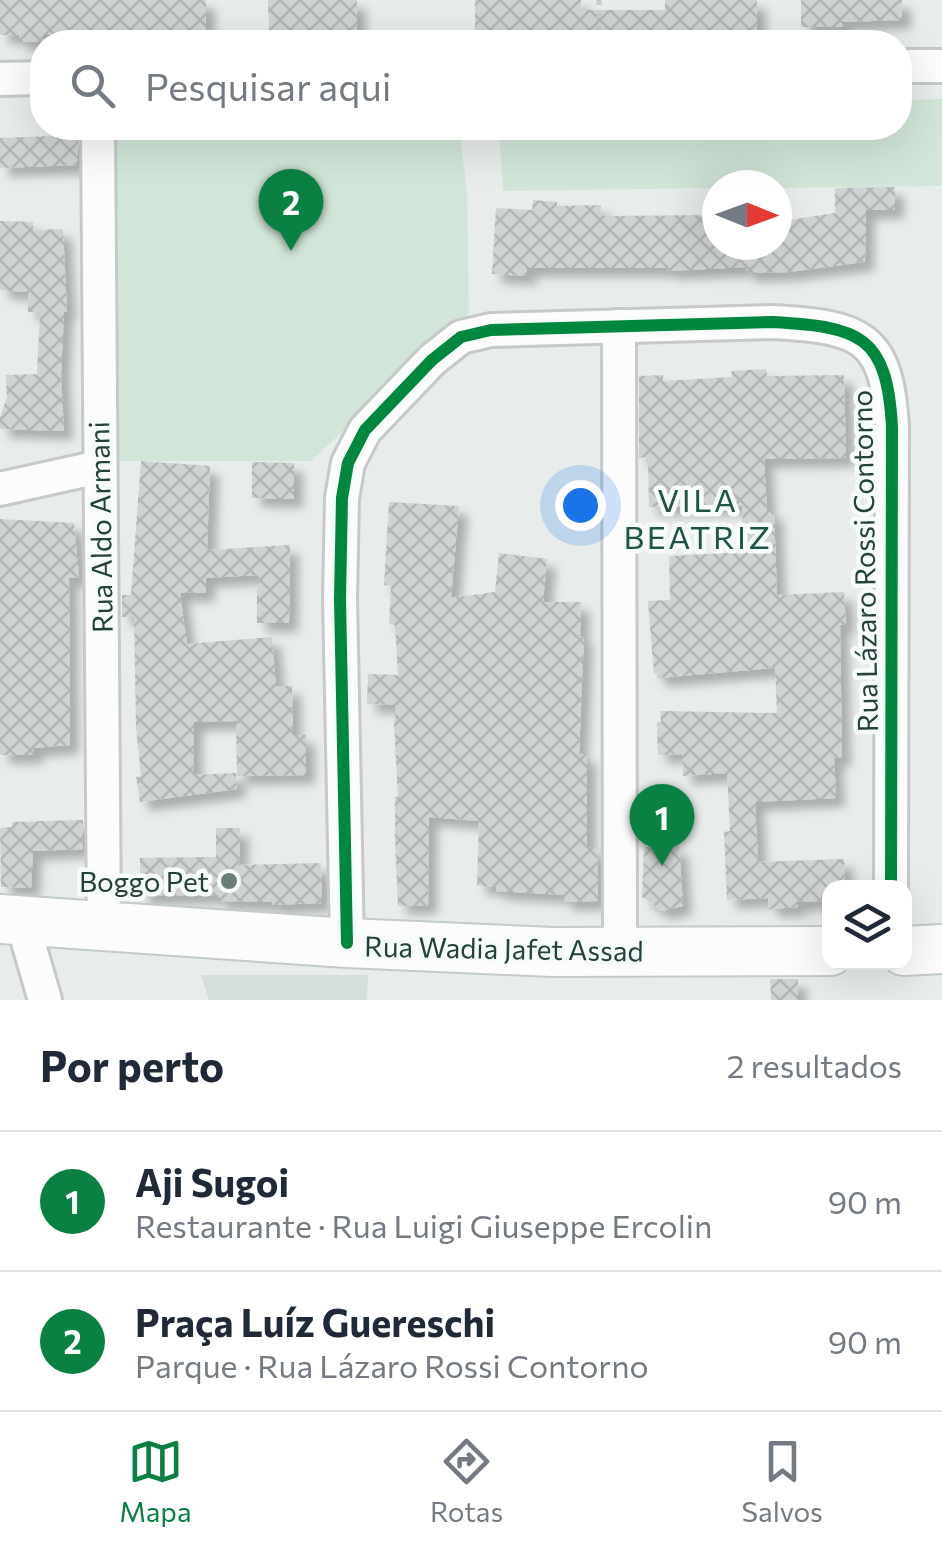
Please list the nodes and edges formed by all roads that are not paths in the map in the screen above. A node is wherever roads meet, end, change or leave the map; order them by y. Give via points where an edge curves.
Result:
1 (912, 66) edge
2 (942, 66) edge
3 (0, 78) edge
4 (30, 78) edge
5 (98, 140) edge
6 (619, 326) junction
7 (98, 468) junction
8 (0, 489) edge
9 (891, 880) edge
10 (11, 920) edge
11 (104, 928) junction
12 (348, 944) junction
13 (942, 949) edge
14 (912, 950) edge
15 (822, 951) edge
16 (620, 952) junction
17 (45, 1000) edge

1 - 2 street
3 - 4 street
5 - 7 street, Rua Aldo Armani
6 - 9 street, Rua Lázaro Rossi Contorno via 819,324 858,336 878,355 890,384 892,427
6 - 12 street, Rua Lázaro Rossi Contorno via 491,330 460,338 398,394 356,444 342,518
6 - 16 street
7 - 8 street
7 - 11 street, Rua Aldo Armani
10 - 11 street, Rua Wadia Jafet Assad
10 - 17 street
11 - 12 street, Rua Wadia Jafet Assad
12 - 16 street, Rua Wadia Jafet Assad
13 - 14 street
15 - 16 street, Rua Wadia Jafet Assad

